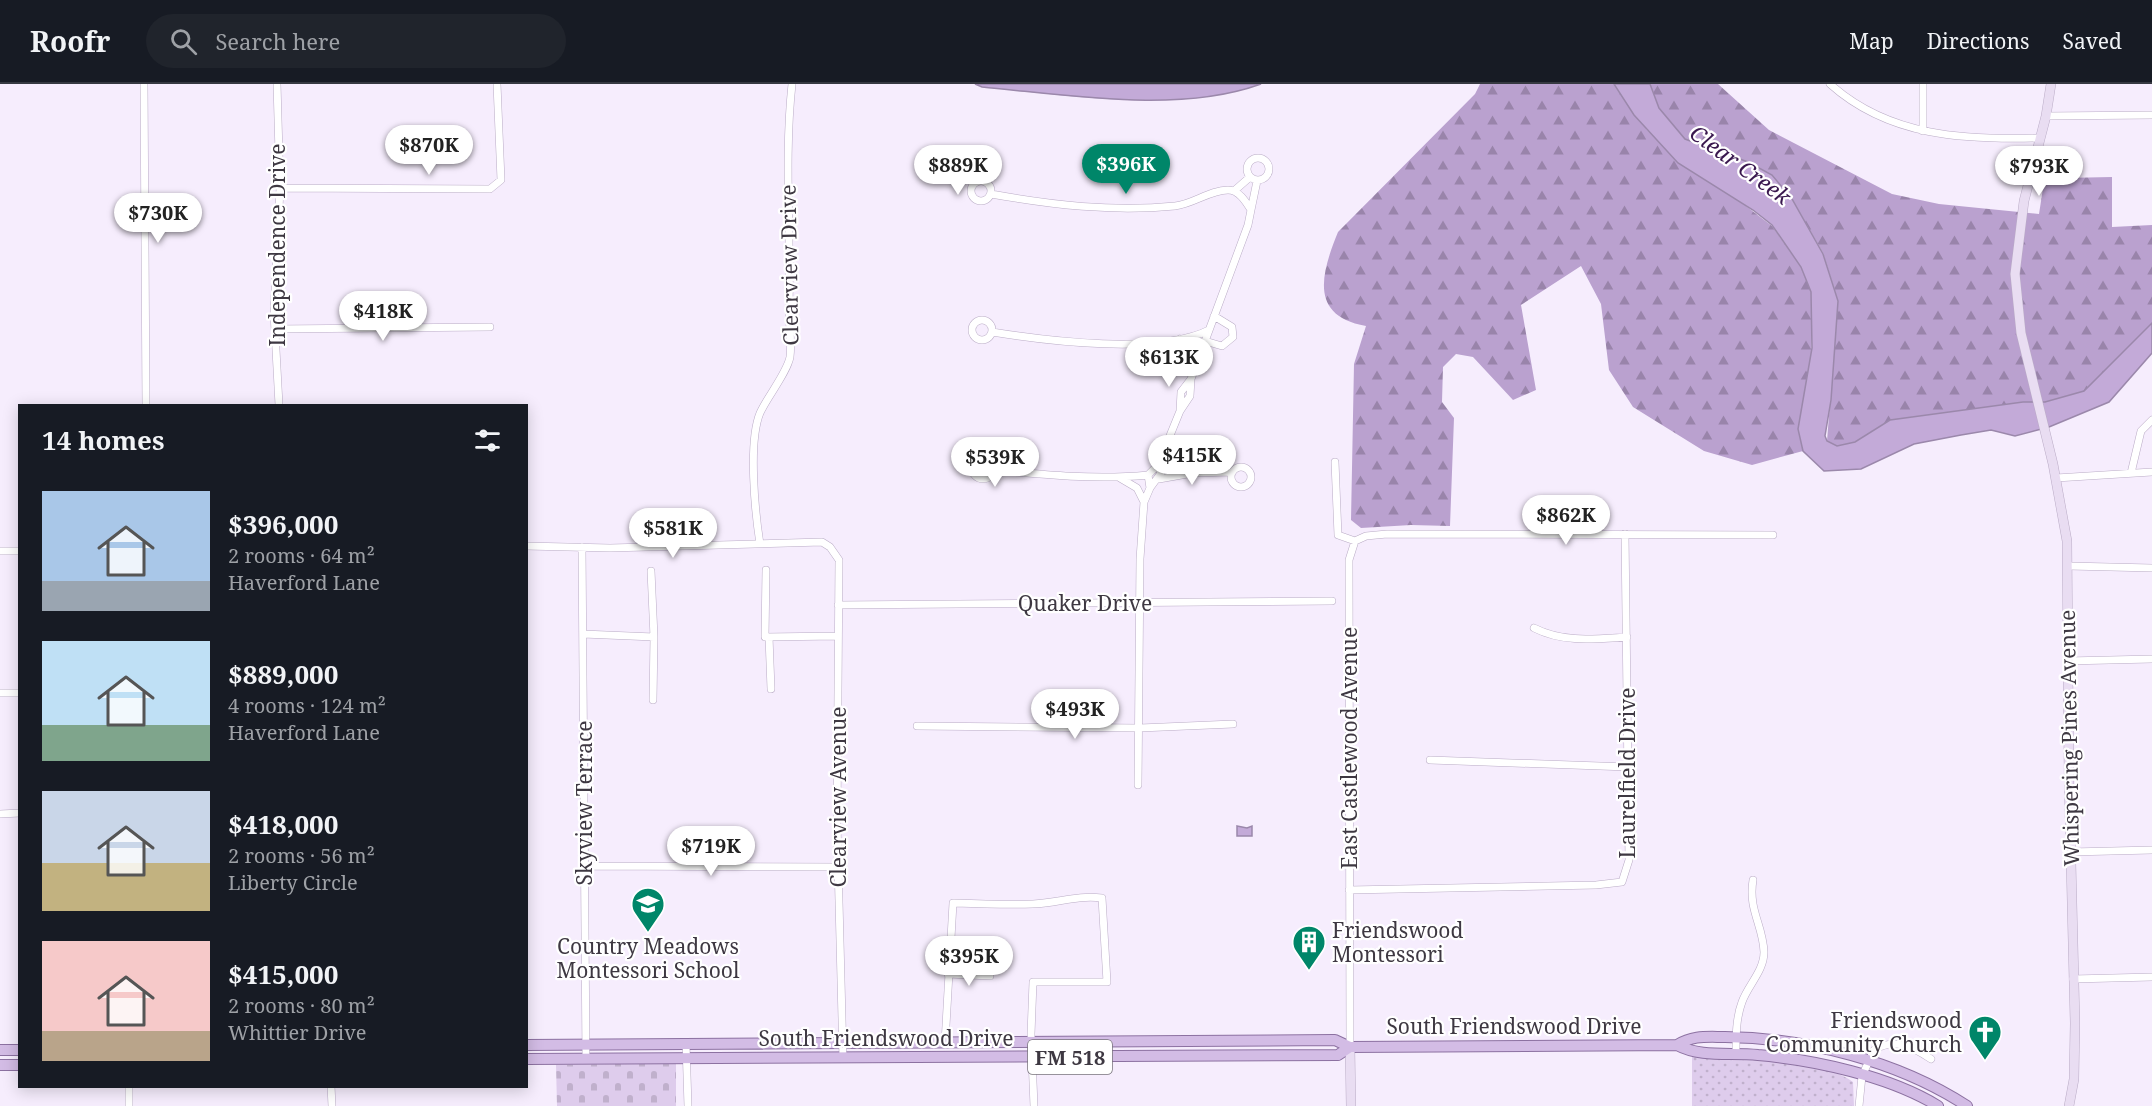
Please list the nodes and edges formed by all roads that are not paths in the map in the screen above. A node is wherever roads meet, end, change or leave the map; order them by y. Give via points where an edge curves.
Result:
1 (144, 84) edge
2 (277, 84) edge
3 (498, 84) edge
4 (792, 84) edge
5 (1830, 84) edge
6 (1923, 84) edge
7 (2051, 84) edge
8 (2152, 115) edge
9 (2046, 116) junction
10 (1923, 131) junction
11 (2039, 138) junction
12 (280, 188) junction
13 (1234, 191) junction
14 (991, 194) dead end
15 (1251, 210) junction
16 (1214, 316) junction
17 (490, 327) dead end
18 (275, 329) junction
19 (1209, 330) junction
20 (992, 332) dead end
21 (1180, 339) junction
22 (1205, 341) junction
23 (1199, 356) junction
24 (146, 404) edge
25 (279, 404) edge
26 (2152, 420) edge
27 (1335, 462) dead end
28 (1158, 465) junction
29 (994, 470) dead end
30 (1232, 472) dead end
31 (2152, 472) edge
32 (2131, 473) junction
33 (1148, 475) junction
34 (1120, 478) junction
35 (2056, 478) junction
36 (1160, 479) junction
37 (1150, 488) junction
38 (1144, 502) junction
39 (1625, 534) junction
40 (1773, 535) dead end
41 (1354, 541) junction
42 (760, 544) junction
43 (528, 546) edge
44 (582, 548) junction
45 (0, 551) edge
46 (18, 551) edge
47 (2068, 566) junction
48 (2152, 568) edge
49 (766, 570) dead end
50 (651, 571) dead end
51 (1332, 601) dead end
52 (1140, 602) junction
53 (838, 605) junction
54 (1534, 628) dead end
55 (583, 634) junction
56 (838, 636) junction
57 (654, 637) junction
58 (769, 637) junction
59 (1627, 637) junction
60 (2152, 659) edge
61 (2067, 661) junction
62 (771, 689) dead end
63 (0, 693) edge
64 (18, 693) edge
65 (653, 700) dead end
66 (1233, 724) dead end
67 (917, 726) dead end
68 (1140, 728) junction
69 (1430, 760) dead end
70 (1628, 767) junction
71 (1138, 785) dead end
72 (18, 813) edge
73 (0, 814) edge
74 (2152, 850) edge
75 (2071, 852) junction
76 (584, 866) junction
77 (839, 867) junction
78 (1753, 880) dead end
79 (1349, 890) junction
80 (948, 974) junction
81 (990, 976) dead end
82 (2152, 977) edge
83 (2073, 979) junction
84 (1736, 1037) junction
85 (945, 1042) junction
86 (1031, 1042) junction
87 (841, 1043) junction
88 (686, 1044) junction
89 (711, 1044) junction
90 (586, 1045) junction
91 (1677, 1045) junction
92 (528, 1046) edge
93 (1350, 1047) junction
94 (0, 1050) edge
95 (18, 1050) edge
96 (1736, 1053) junction
97 (686, 1058) junction
98 (711, 1058) junction
99 (843, 1058) junction
100 (1033, 1058) junction
101 (528, 1059) edge
102 (586, 1059) junction
103 (1931, 1059) dead end
104 (1867, 1061) junction
105 (0, 1065) edge
106 (18, 1065) edge
107 (1862, 1076) junction
108 (129, 1088) edge
109 (331, 1088) edge
110 (129, 1106) edge
111 (332, 1106) edge
112 (688, 1106) edge
113 (1034, 1106) edge
114 (1351, 1106) edge
115 (1859, 1106) edge
116 (1938, 1106) edge
117 (1967, 1106) edge
118 (2069, 1106) edge

1 - 24 street
2 - 12 street, Independence Drive
3 - 12 street via 501,180 490,189
4 - 42 street, Clearview Drive via 788,165 791,340 789,360 753,432
5 - 10 street via 1859,105
6 - 10 street
7 - 9 main road, Whispering Pines Avenue
8 - 9 street
9 - 11 main road, Whispering Pines Avenue
10 - 11 street via 1973,140
11 - 35 main road, Whispering Pines Avenue via 2024,201 2015,274 2018,312
12 - 18 street, Independence Drive
13 - 14 street via 1226,190 1177,206 1090,208
13 - 15 street
13 - 15 street via 1253,179
15 - 16 street
16 - 19 street
16 - 22 street via 1232,327 1233,337 1222,346
17 - 18 street
18 - 25 street, Independence Drive
19 - 21 street
19 - 22 street
20 - 21 street via 1081,342
21 - 23 street
22 - 23 street
23 - 28 street via 1190,396
26 - 32 street via 2141,430
27 - 41 street via 1338,535
28 - 33 street
28 - 36 street
29 - 34 street
30 - 36 street
31 - 32 street
32 - 35 street
33 - 34 street
33 - 37 street
34 - 38 street via 1137,488
35 - 47 main road, Whispering Pines Avenue
36 - 37 street
37 - 38 street
38 - 52 street
39 - 40 street
39 - 41 street via 1387,534
39 - 59 street, Laurelfield Drive
41 - 79 street, East Castlewood Avenue via 1348,560
42 - 44 street
42 - 53 street, Clearview Avenue via 823,543 830,547 839,560
43 - 44 street
44 - 55 street, Skyview Terrace
45 - 46 street
47 - 48 street
47 - 61 main road, Whispering Pines Avenue
49 - 58 street via 765,637
50 - 57 street
51 - 52 street, Quaker Drive
52 - 53 street, Quaker Drive
52 - 68 street
53 - 56 street, Clearview Avenue
54 - 59 street via 1553,638
55 - 57 street
55 - 76 street, Skyview Terrace
56 - 58 street
56 - 77 street, Clearview Avenue
57 - 65 street
58 - 62 street
59 - 70 street, Laurelfield Drive
60 - 61 street
61 - 75 main road, Whispering Pines Avenue
63 - 64 street
66 - 68 street
67 - 68 street
68 - 71 street
69 - 70 street
70 - 79 street, Laurelfield Drive via 1629,860 1622,882
72 - 73 street
74 - 75 street
75 - 83 main road, Whispering Pines Avenue
76 - 77 street
76 - 90 street, Skyview Terrace
77 - 87 street, Clearview Avenue
78 - 84 street via 1754,915 1764,953 1761,968 1742,1001
79 - 93 street, East Castlewood Avenue
80 - 81 street
80 - 85 street
80 - 86 street via 953,903 1034,904 1080,895 1102,898 1107,981 1033,982
82 - 83 street
83 - 118 main road, Whispering Pines Avenue via 2074,1079
84 - 91 main road, South Friendswood Drive / FM 518 via 1690,1037
84 - 96 street
84 - 104 main road, South Friendswood Drive / FM 518 via 1801,1044
85 - 86 main road, South Friendswood Drive / FM 518
85 - 87 main road, South Friendswood Drive / FM 518
86 - 93 main road, South Friendswood Drive / FM 518 via 1335,1040
86 - 100 street
87 - 89 main road, South Friendswood Drive / FM 518
87 - 99 street, Clearview Avenue
88 - 89 main road, South Friendswood Drive / FM 518
88 - 90 main road, South Friendswood Drive / FM 518
88 - 97 street
89 - 98 main road
90 - 92 main road, South Friendswood Drive / FM 518
90 - 102 street, Skyview Terrace
91 - 93 main road, South Friendswood Drive / FM 518
91 - 96 main road, South Friendswood Drive / FM 518 via 1692,1053
93 - 100 main road, South Friendswood Drive / FM 518 via 1338,1055
93 - 114 main road
94 - 95 main road
96 - 107 main road, South Friendswood Drive / FM 518 via 1804,1061
97 - 98 main road, South Friendswood Drive / FM 518
97 - 102 main road, South Friendswood Drive / FM 518
97 - 112 street
98 - 99 main road, South Friendswood Drive / FM 518
99 - 100 main road, South Friendswood Drive / FM 518
100 - 113 street
101 - 102 main road, South Friendswood Drive / FM 518
103 - 104 street via 1899,1044 1879,1046
104 - 107 street
104 - 117 main road, South Friendswood Drive / FM 518
105 - 106 main road
107 - 115 street
107 - 116 main road, South Friendswood Drive / FM 518
108 - 110 street
109 - 111 street

